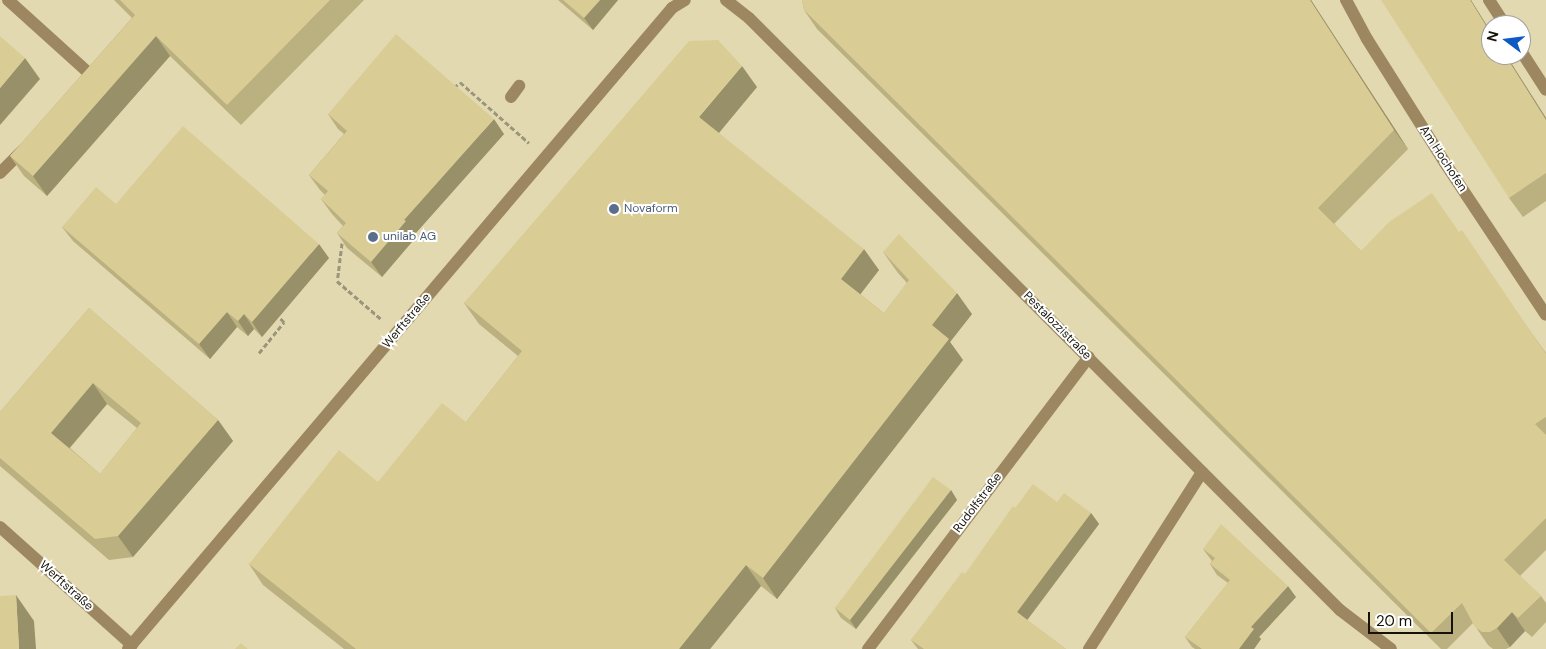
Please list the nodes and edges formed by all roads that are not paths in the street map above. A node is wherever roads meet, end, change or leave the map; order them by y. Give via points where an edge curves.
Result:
1 (8, 0) edge
2 (685, 0) edge
3 (726, 0) edge
4 (1346, 0) edge
5 (1489, 0) edge
6 (1499, 15) edge
7 (1530, 65) edge
8 (519, 86) dead end
9 (1546, 90) edge
10 (80, 92) edge
11 (511, 97) dead end
12 (33, 140) edge
13 (0, 173) edge
14 (1546, 316) edge
15 (1089, 357) junction
16 (1202, 472) junction
17 (0, 527) edge
18 (130, 647) edge
19 (868, 649) edge
20 (1089, 649) edge
21 (1391, 649) edge

1 - 10 street via 91,75
2 - 18 street, Werftstraße via 672,8
3 - 15 street, Pestalozzistraße via 756,25
4 - 14 street, Am Hochofen via 1440,155
5 - 6 street
7 - 9 street
8 - 11 street
12 - 13 street
15 - 16 street, Pestalozzistraße
15 - 19 street, Rudolfstraße
16 - 20 street
16 - 21 street, Pestalozzistraße via 1340,610
17 - 18 street, Werftstraße

